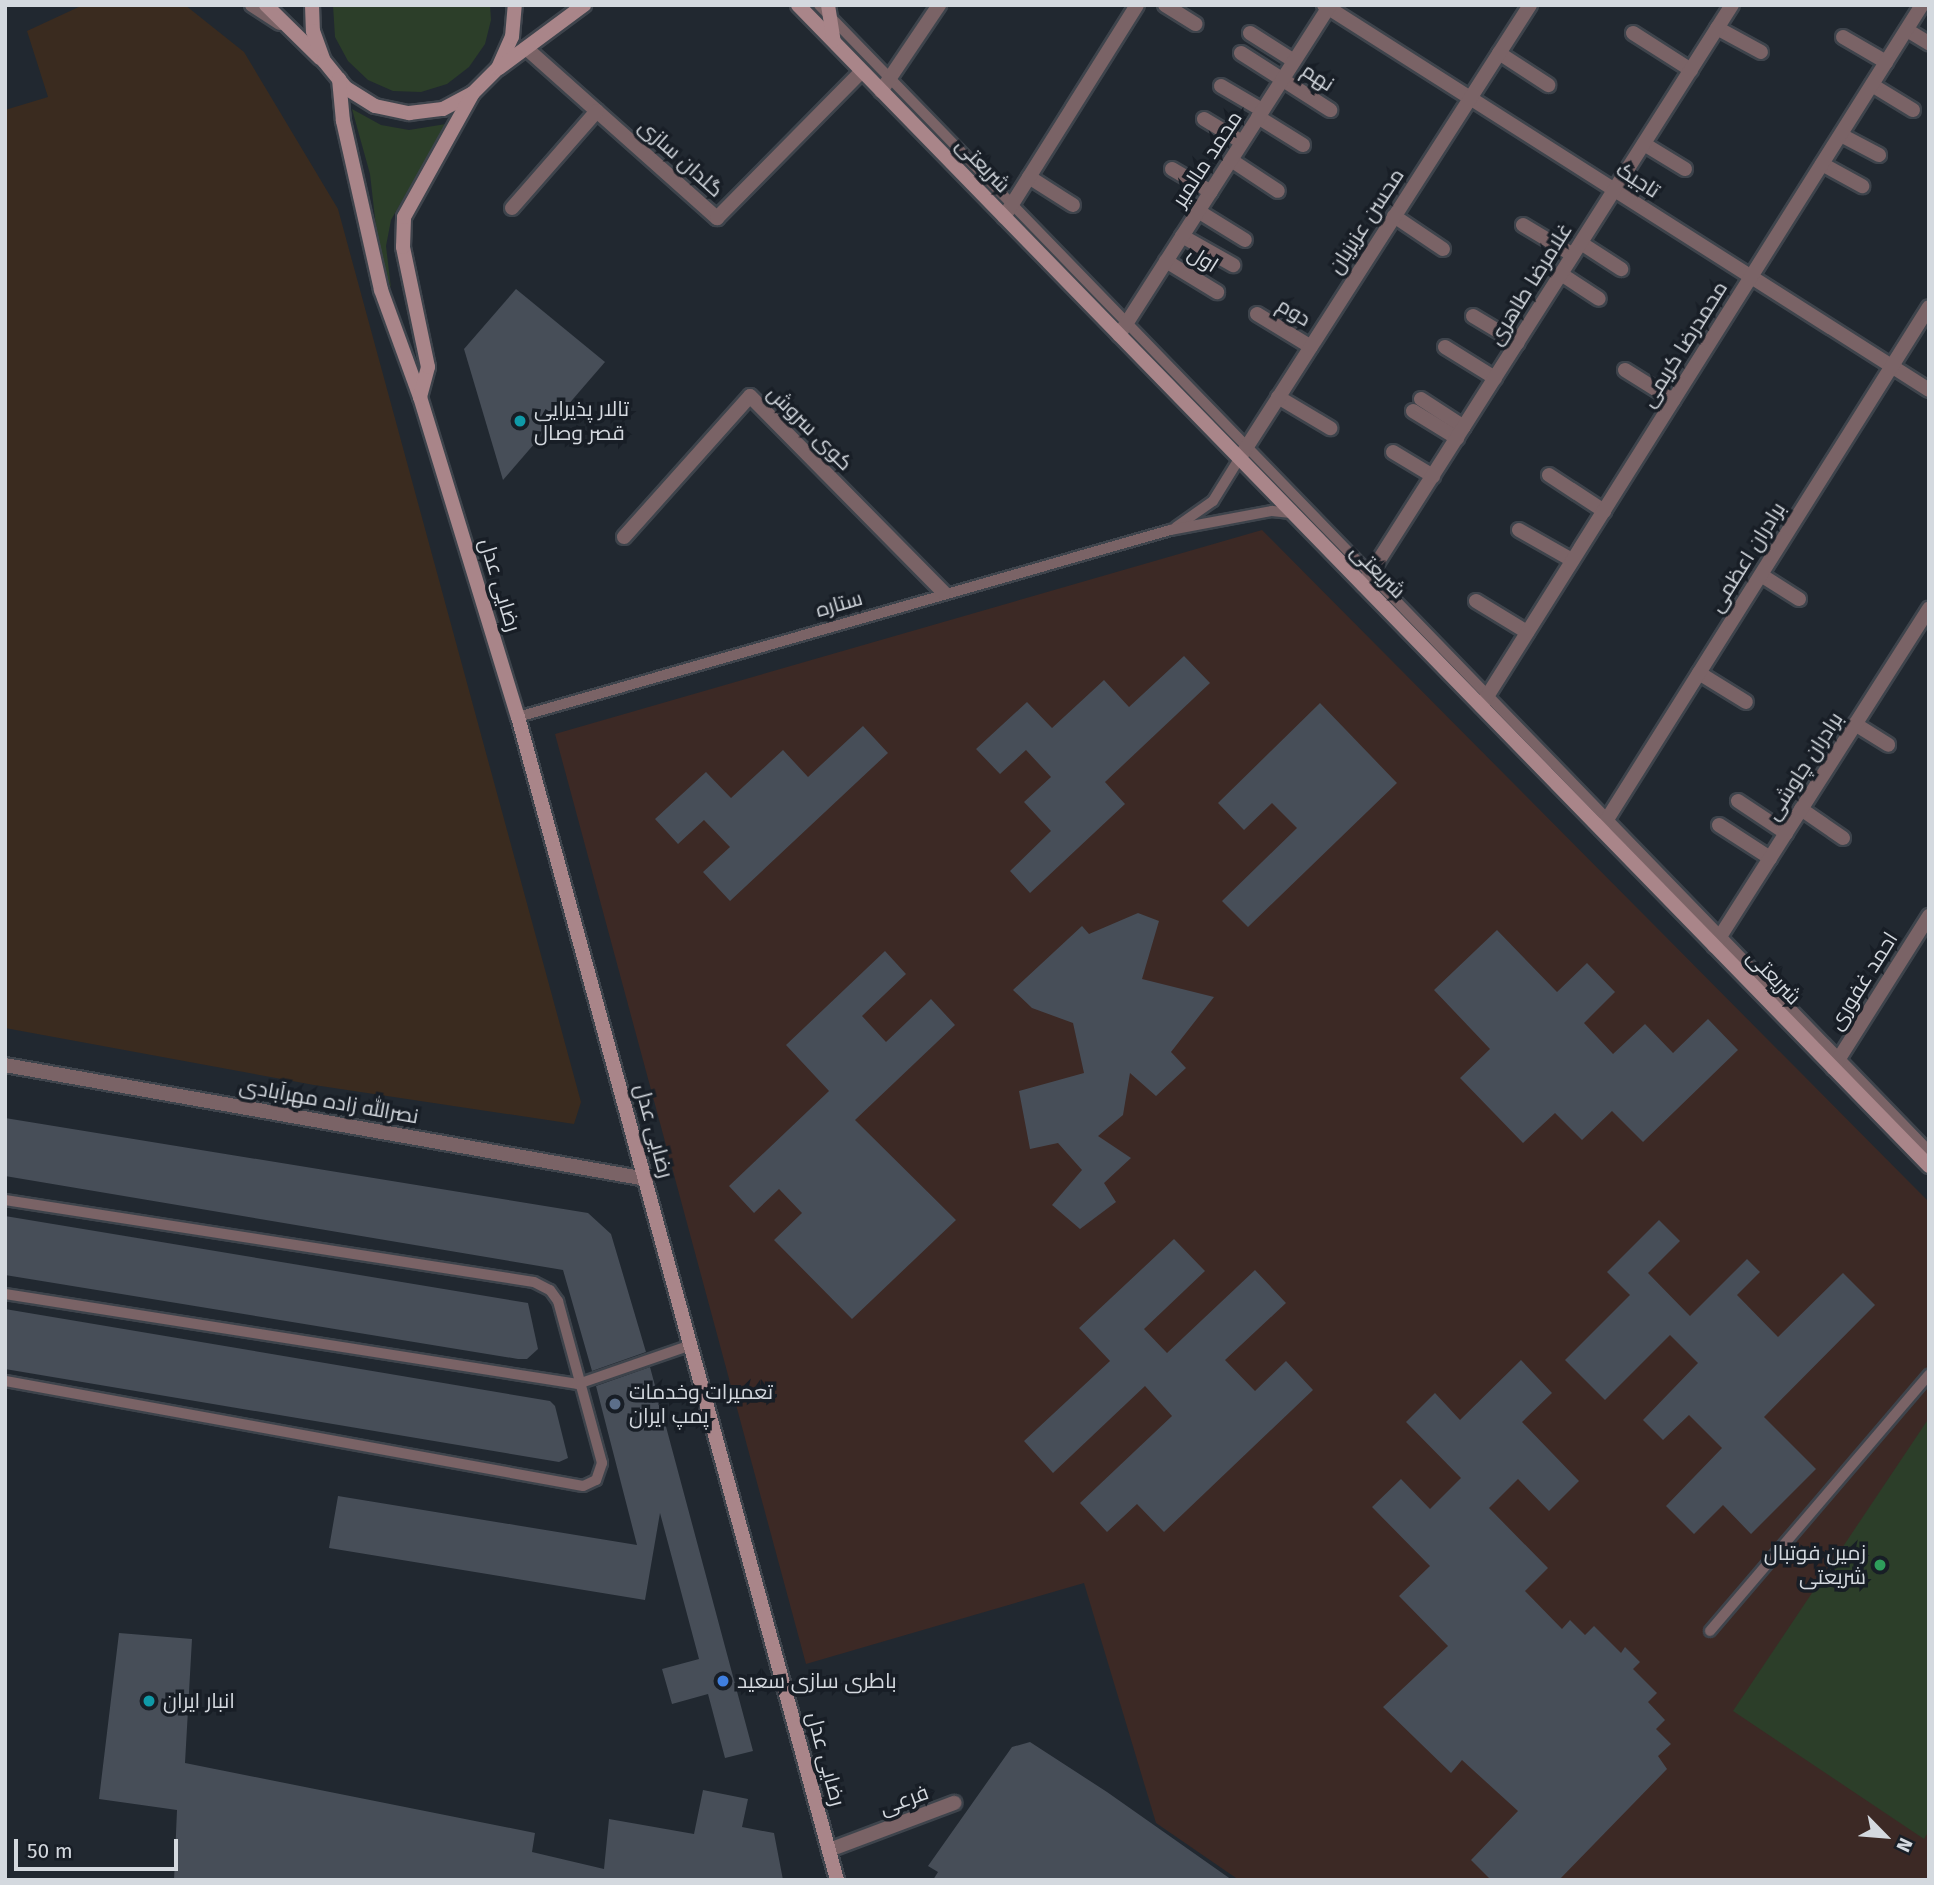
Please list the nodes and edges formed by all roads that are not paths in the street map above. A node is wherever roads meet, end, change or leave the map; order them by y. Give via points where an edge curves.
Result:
1 (252, 5) edge
2 (266, 5) edge
3 (312, 5) edge
4 (515, 5) edge
5 (584, 5) edge
6 (798, 5) edge
7 (939, 5) edge
8 (1138, 5) edge
9 (1166, 5) edge
10 (1530, 5) edge
11 (1732, 5) edge
12 (1922, 5) edge
13 (1327, 6) edge
14 (824, 8) edge
15 (1196, 24) dead end
16 (287, 27) junction
17 (1717, 28) junction
18 (1907, 30) junction
19 (1250, 33) dead end
20 (1633, 33) dead end
21 (1843, 37) dead end
22 (834, 42) junction
23 (1929, 43) edge
24 (526, 48) junction
25 (1761, 52) dead end
26 (1241, 53) dead end
27 (1499, 53) junction
28 (324, 61) junction
29 (1294, 61) junction
30 (1886, 62) junction
31 (498, 68) junction
32 (1690, 70) junction
33 (862, 71) junction
34 (890, 78) junction
35 (339, 79) junction
36 (1282, 79) junction
37 (1548, 85) dead end
38 (1872, 85) junction
39 (1221, 86) dead end
40 (881, 91) junction
41 (474, 93) junction
42 (1471, 97) junction
43 (1330, 110) dead end
44 (1913, 110) dead end
45 (597, 111) junction
46 (1260, 114) junction
47 (1204, 119) dead end
48 (1841, 135) junction
49 (1242, 142) junction
50 (1644, 144) junction
51 (1303, 145) dead end
52 (1879, 155) dead end
53 (1231, 160) junction
54 (1822, 164) junction
55 (1172, 169) dead end
56 (1685, 169) dead end
57 (1029, 177) junction
58 (1862, 186) dead end
59 (1615, 190) junction
60 (1278, 191) dead end
61 (1210, 192) junction
62 (1073, 205) dead end
63 (512, 208) dead end
64 (1008, 211) junction
65 (1198, 211) junction
66 (1394, 216) junction
67 (1523, 225) dead end
68 (1182, 236) junction
69 (1245, 240) dead end
70 (1443, 249) dead end
71 (1577, 249) junction
72 (1166, 261) junction
73 (1233, 265) dead end
74 (1621, 269) dead end
75 (1561, 274) junction
76 (1751, 277) junction
77 (1217, 292) dead end
78 (1599, 299) dead end
79 (1929, 307) edge
80 (1257, 314) dead end
81 (1473, 316) dead end
82 (1123, 329) junction
83 (1518, 343) junction
84 (1311, 346) junction
85 (1444, 347) dead end
86 (1892, 366) junction
87 (1625, 370) dead end
88 (1495, 378) junction
89 (1929, 390) edge
90 (420, 397) junction
91 (1278, 397) junction
92 (1673, 400) junction
93 (1417, 405) dead end
94 (1330, 428) dead end
95 (1460, 433) junction
96 (1392, 452) dead end
97 (1242, 453) junction
98 (1549, 475) dead end
99 (1433, 476) junction
100 (1604, 511) junction
101 (1291, 513) junction
102 (1170, 530) junction
103 (1519, 530) dead end
104 (624, 537) dead end
105 (1572, 560) junction
106 (1761, 575) junction
107 (1367, 580) junction
108 (944, 593) junction
109 (1799, 599) dead end
110 (1476, 601) dead end
111 (1929, 609) edge
112 (1527, 632) junction
113 (1699, 673) junction
114 (1484, 701) junction
115 (1746, 702) dead end
116 (519, 717) junction
117 (1855, 724) junction
118 (1888, 745) dead end
119 (1738, 800) dead end
120 (1801, 809) junction
121 (1604, 824) junction
122 (1719, 825) dead end
123 (1786, 833) junction
124 (1843, 838) dead end
125 (1770, 858) junction
126 (1929, 916) edge
127 (1717, 941) junction
128 (1836, 1062) junction
129 (5, 1065) edge
130 (1929, 1151) edge
131 (1929, 1166) edge
132 (646, 1179) junction
133 (5, 1200) edge
134 (5, 1294) edge
135 (691, 1345) junction
136 (1929, 1375) edge
137 (5, 1381) edge
138 (578, 1384) junction
139 (1710, 1630) dead end
140 (954, 1803) dead end
141 (829, 1850) junction
142 (837, 1880) edge

1 - 16 street
2 - 16 main road
3 - 28 main road via 313,31
4 - 31 main road via 512,37
5 - 24 main road
6 - 22 main road, شریعتی
7 - 34 street
8 - 57 street
9 - 15 street
10 - 27 street, محسن عزیزیان
11 - 17 street, غلامرضا طاهری
12 - 18 street, محمدرضا کریمی
13 - 29 street, محمد مالمیر
13 - 42 street, تاجیک
14 - 22 main road
14 - 34 lane
16 - 28 main road
17 - 25 street
17 - 32 street, غلامرضا طاهری
18 - 23 street
18 - 30 street, محمدرضا کریمی
19 - 29 street
20 - 32 street
21 - 30 street
22 - 33 main road, شریعتی
24 - 31 main road
24 - 45 street, گلدان سازی
26 - 36 street, نهم
27 - 37 street
27 - 42 street, محسن عزیزیان
28 - 35 main road
29 - 36 street, محمد مالمیر
30 - 38 street, محمدرضا کریمی
31 - 41 main road
32 - 50 street, غلامرضا طاهری
33 - 40 main road, شریعتی
33 - 45 street, گلدان سازی via 717,218
34 - 40 street
34 - 64 lane
35 - 41 main road via 375,106 409,113 443,109
35 - 90 main road, رضایی عدل via 343,121 381,290
36 - 43 street, نهم
36 - 46 street, محمد مالمیر
38 - 44 street
38 - 48 street, محمدرضا کریمی
39 - 46 street
40 - 64 main road, شریعتی
41 - 90 main road via 404,217 403,247 428,367
42 - 59 street, تاجیک
42 - 66 street, محسن عزیزیان
45 - 63 street
46 - 49 street, محمد مالمیر
46 - 51 street
47 - 49 street
48 - 52 street
48 - 54 street, محمدرضا کریمی
49 - 53 street, محمد مالمیر
50 - 56 street
50 - 59 street, غلامرضا طاهری
53 - 60 street
53 - 61 street, محمد مالمیر
54 - 58 street
54 - 76 street, محمدرضا کریمی
55 - 61 street
57 - 62 street
57 - 64 street
59 - 71 street, غلامرضا طاهری
59 - 76 street, تاجیک
61 - 65 street, محمد مالمیر
64 - 82 main road, شریعتی
65 - 68 street, محمد مالمیر
65 - 69 street
66 - 70 street
66 - 84 street, محسن عزیزیان
67 - 71 street
68 - 72 street, محمد مالمیر
68 - 73 street
71 - 74 street
71 - 75 street, غلامرضا طاهری
72 - 77 street, اول
72 - 82 street, محمد مالمیر
75 - 78 street
75 - 83 street, غلامرضا طاهری
76 - 86 street, تاجیک
76 - 92 street, محمدرضا کریمی
79 - 86 street, برادران اعظمی
80 - 84 street, دوم
81 - 83 street
82 - 97 main road, شریعتی
83 - 88 street, غلامرضا طاهری
84 - 91 street, محسن عزیزیان
85 - 88 street
86 - 89 street, تاجیک
86 - 106 street, برادران اعظمی
87 - 92 street
88 - 95 street, غلامرضا طاهری
90 - 116 main road, رضایی عدل
91 - 94 street
91 - 97 street, محسن عزیزیان
92 - 100 street, محمدرضا کریمی
93 - 95 street
95 - 99 street, غلامرضا طاهری
96 - 99 street
97 - 101 main road, شریعتی
97 - 102 lane, ستاره via 1213,502
97 - 107 lane
98 - 100 street
99 - 107 street, غلامرضا طاهری
100 - 105 street, محمدرضا کریمی
101 - 102 lane, ستاره via 1272,511
101 - 107 main road, شریعتی
102 - 108 lane, ستاره
103 - 105 street
104 - 108 street, کوی سروش via 750,396
105 - 112 street, محمدرضا کریمی
106 - 109 street
106 - 113 street, برادران اعظمی
107 - 114 main road, شریعتی
108 - 116 lane, ستاره
110 - 112 street
111 - 117 street, برادران چاوشی
112 - 114 street, محمدرضا کریمی
113 - 115 street
113 - 121 street, برادران اعظمی
114 - 121 main road, شریعتی
116 - 132 main road, رضایی عدل
117 - 118 street
117 - 120 street, برادران چاوشی
119 - 123 street
120 - 123 street, برادران چاوشی
120 - 124 street
121 - 127 main road, شریعتی
122 - 125 street
123 - 125 street, برادران چاوشی
125 - 127 street, برادران چاوشی
126 - 128 street, احمد غفوری
127 - 128 main road, شریعتی
128 - 130 lane
128 - 131 main road, شریعتی
129 - 132 street, نصرالله زاده مهرآبادی
132 - 135 main road, رضایی عدل
133 - 138 lane via 534,1282 550,1290 558,1301
134 - 138 lane
135 - 138 lane
135 - 141 main road, رضایی عدل
136 - 139 lane
137 - 138 lane via 583,1486 596,1480 602,1463
140 - 141 street, فرعی
141 - 142 main road, رضایی عدل

